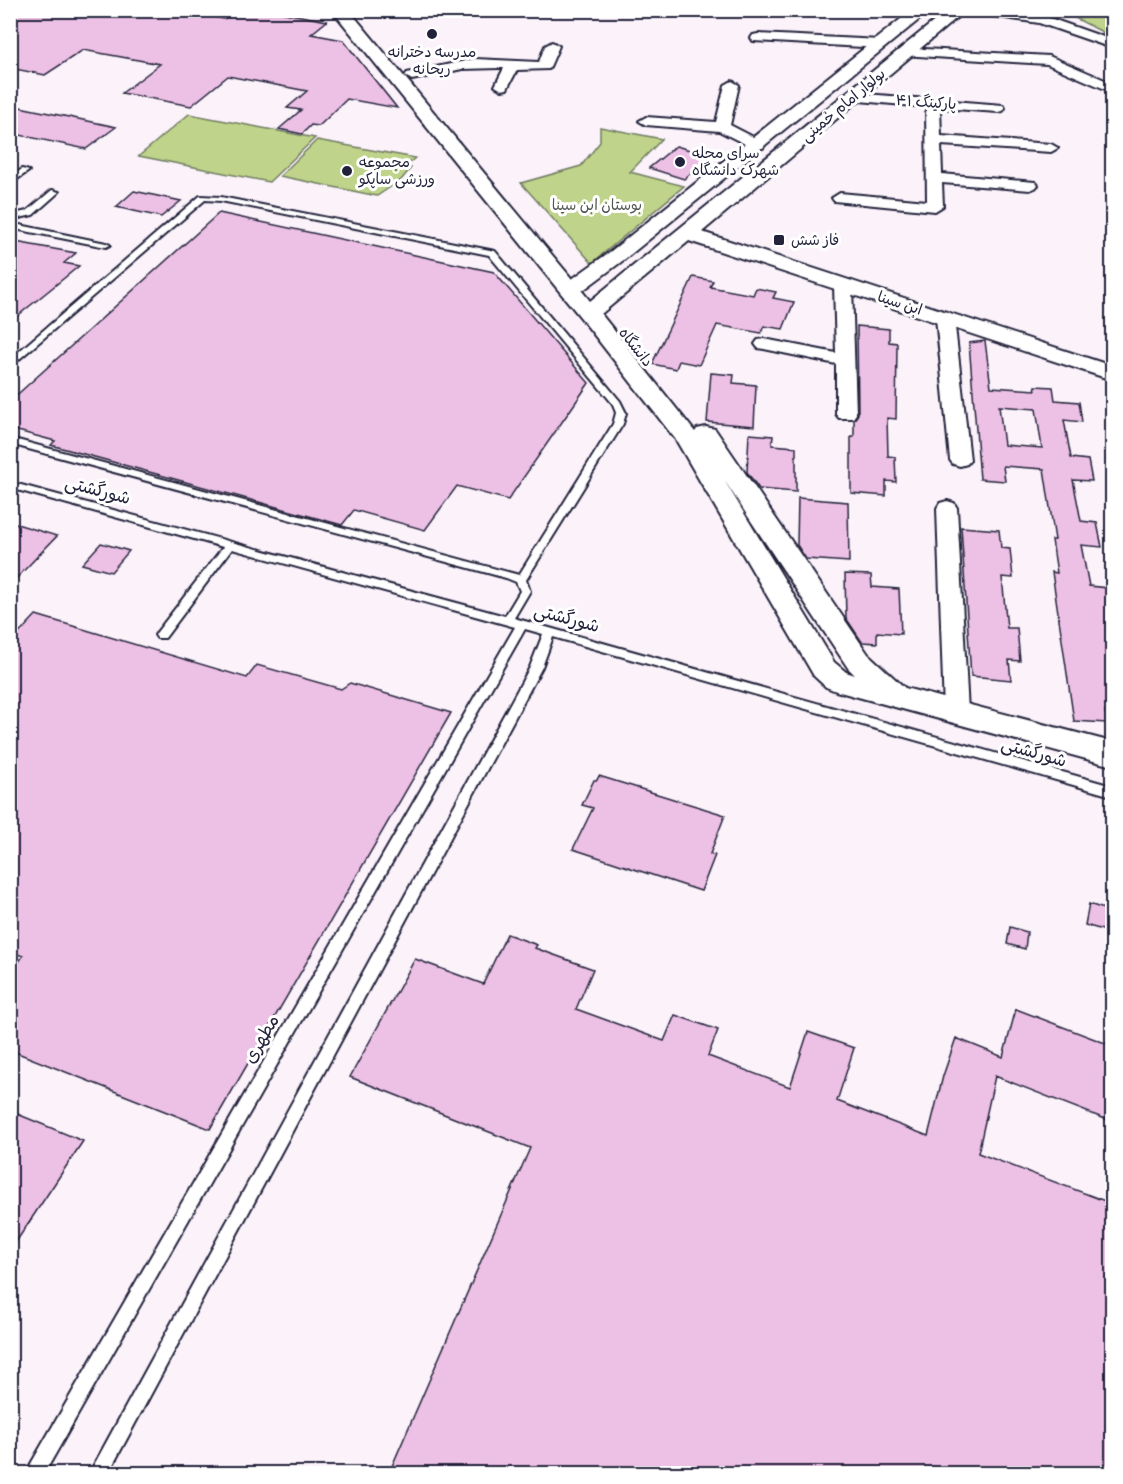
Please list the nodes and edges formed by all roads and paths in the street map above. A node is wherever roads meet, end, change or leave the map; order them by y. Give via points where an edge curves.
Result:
1 (340, 10) edge
2 (356, 10) edge
3 (923, 10) edge
4 (958, 10) edge
5 (979, 10) edge
6 (758, 38) dead end
7 (881, 44) junction
8 (1113, 44) edge
9 (552, 46) dead end
10 (907, 52) junction
11 (512, 66) junction
12 (412, 76) junction
13 (502, 86) dead end
14 (732, 86) dead end
15 (1113, 88) edge
16 (853, 97) junction
17 (933, 103) junction
18 (998, 108) dead end
19 (646, 121) dead end
20 (722, 127) junction
21 (934, 140) junction
22 (758, 144) junction
23 (1051, 148) dead end
24 (25, 171) dead end
25 (935, 178) junction
26 (10, 182) edge
27 (1030, 185) dead end
28 (55, 192) dead end
29 (840, 198) dead end
30 (10, 218) edge
31 (10, 225) edge
32 (692, 230) junction
33 (106, 245) dead end
34 (573, 271) junction
35 (843, 285) junction
36 (596, 309) junction
37 (945, 318) junction
38 (764, 344) dead end
39 (844, 360) junction
40 (1113, 361) edge
41 (10, 364) edge
42 (1113, 373) edge
43 (846, 414) dead end
44 (10, 441) edge
45 (960, 460) dead end
46 (10, 485) edge
47 (947, 508) dead end
48 (230, 545) junction
49 (521, 580) junction
50 (507, 621) junction
51 (522, 625) junction
52 (549, 632) junction
53 (161, 635) dead end
54 (898, 696) junction
55 (956, 712) junction
56 (1113, 754) edge
57 (1113, 791) edge
58 (34, 1473) edge
59 (98, 1473) edge

1 - 34 street, دانشگاه
2 - 12 street, دانشگاه
3 - 7 street, بولوار امام خمینی
4 - 10 street, بولوار امام خمینی
5 - 8 street via 1041,19
6 - 7 street
7 - 22 street, بولوار امام خمینی
9 - 11 street via 544,66
10 - 15 street via 1049,60
10 - 16 street, بولوار امام خمینی
11 - 12 street via 498,62 469,64
11 - 13 street
12 - 34 street, دانشگاه
14 - 20 street
16 - 17 street, پارکینگ ۴۱
16 - 32 street, بولوار امام خمینی
17 - 18 street, پارکینگ ۴۱
17 - 21 street
19 - 20 street
20 - 22 street
21 - 23 street
21 - 25 street
22 - 34 street, بولوار امام خمینی
24 - 26 lane
25 - 27 street
25 - 29 street via 935,206
28 - 30 lane via 30,213
31 - 33 lane
32 - 35 street, ابن سینا
32 - 36 street, بولوار امام خمینی
32 - 40 street, ابن سینا
34 - 36 street, دانشگاه
35 - 37 street, ابن سینا
35 - 39 street
36 - 54 street, دانشگاه via 701,426 858,662
36 - 54 street, دانشگاه via 686,437 824,669 836,680
37 - 42 street, ابن سینا
37 - 45 street
38 - 39 street
39 - 43 street
41 - 49 lane via 203,198 492,253 617,403 621,413 618,424
44 - 49 lane
46 - 48 lane, شورگشتی
47 - 55 street
48 - 50 lane, شورگشتی
48 - 53 lane
49 - 50 lane via 525,591
50 - 51 lane, شورگشتی
51 - 52 lane, شورگشتی
51 - 58 lane, مطهری
52 - 57 lane, شورگشتی
52 - 59 lane via 536,667
54 - 55 street
55 - 56 street

